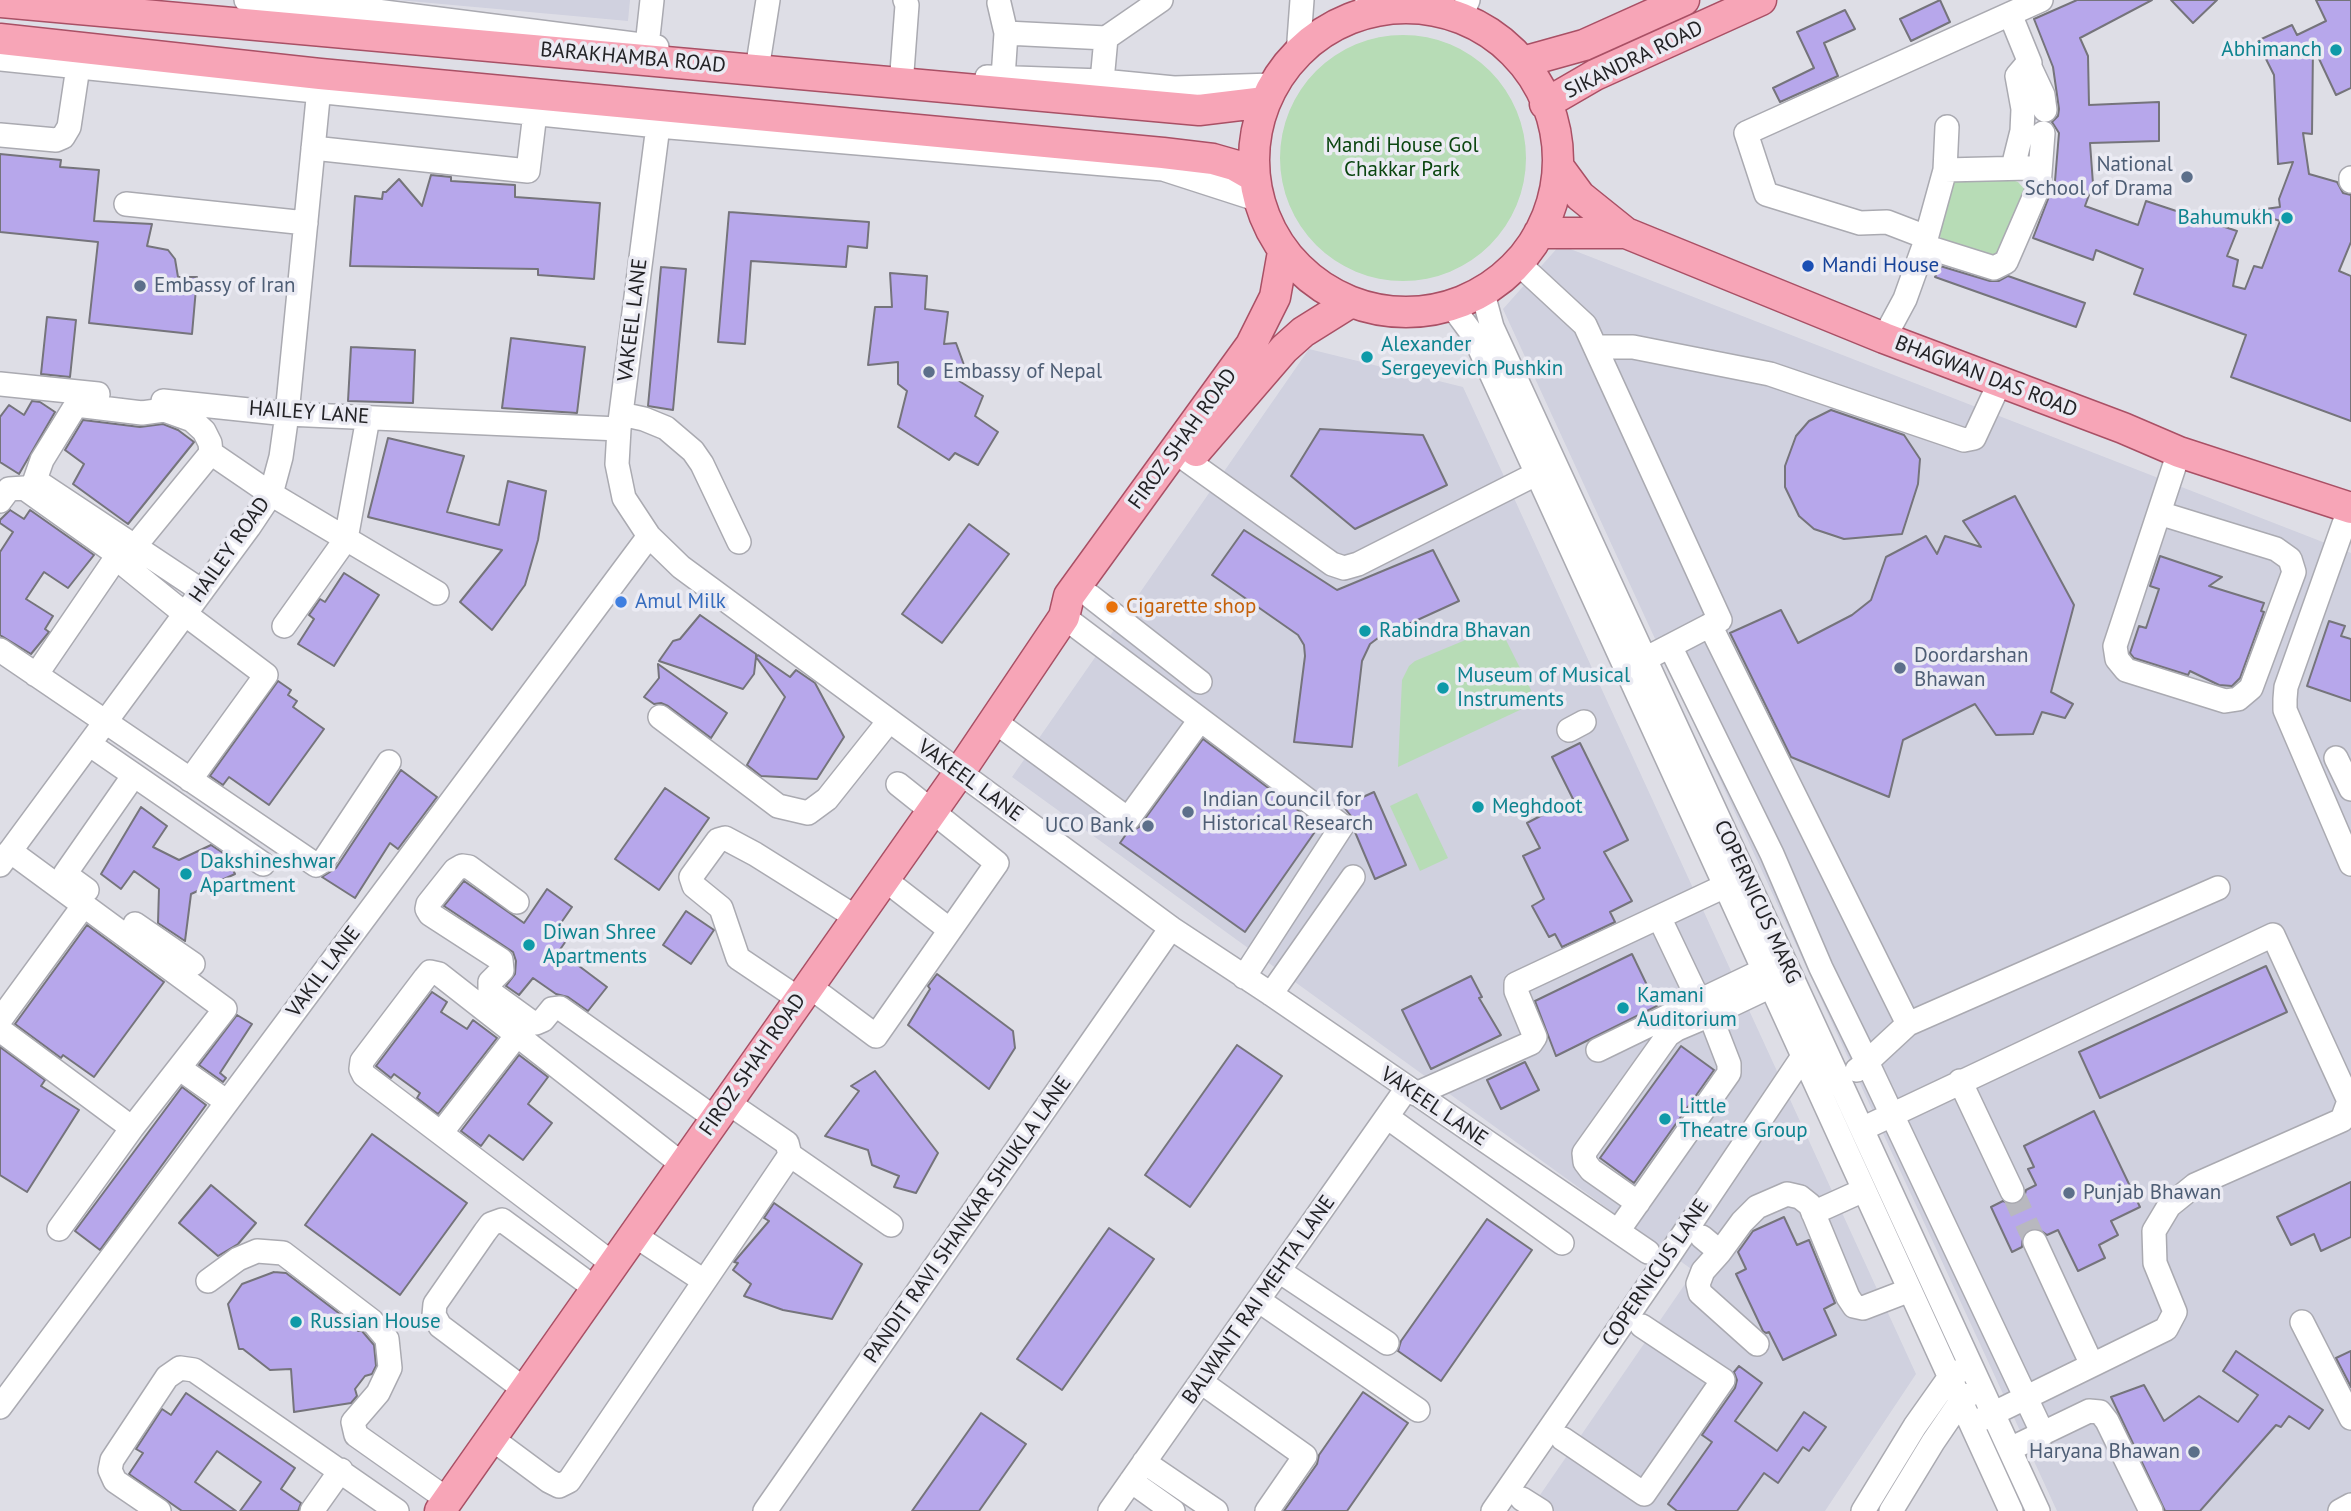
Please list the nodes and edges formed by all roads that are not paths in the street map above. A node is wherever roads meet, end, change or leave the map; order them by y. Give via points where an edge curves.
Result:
1 (246, 0) edge
2 (652, 0) edge
3 (768, 0) edge
4 (905, 0) edge
5 (1161, 0) edge
6 (1303, 0) edge
7 (1684, 0) edge
8 (1761, 0) edge
9 (2041, 0) edge
10 (0, 2) edge
11 (999, 3) dead end
12 (1424, 4) edge
13 (366, 5) edge
14 (1375, 5) edge
15 (1464, 9) edge
16 (2010, 14) junction
17 (320, 18) junction
18 (1006, 33) junction
19 (1106, 38) junction
20 (0, 39) edge
21 (647, 46) junction
22 (1298, 54) junction
23 (759, 57) junction
24 (0, 59) edge
25 (1523, 62) junction
26 (2029, 63) junction
27 (78, 67) junction
28 (902, 72) junction
29 (1003, 78) junction
30 (1102, 81) junction
31 (320, 82) junction
32 (1270, 94) junction
33 (1545, 104) junction
34 (535, 113) junction
35 (658, 126) junction
36 (1947, 127) dead end
37 (0, 135) edge
38 (313, 148) junction
39 (1558, 166) junction
40 (2013, 167) junction
41 (2039, 168) junction
42 (1945, 170) junction
43 (1257, 188) junction
44 (126, 204) dead end
45 (306, 223) junction
46 (1539, 233) junction
47 (1626, 233) junction
48 (1925, 242) junction
49 (1283, 251) junction
50 (1518, 263) junction
51 (1482, 290) junction
52 (1351, 302) junction
53 (1451, 305) junction
54 (1884, 338) junction
55 (1595, 347) junction
56 (2000, 382) junction
57 (0, 384) edge
58 (287, 414) junction
59 (368, 418) junction
60 (620, 422) junction
61 (2179, 452) junction
62 (211, 453) junction
63 (1181, 456) junction
64 (1536, 474) junction
65 (271, 494) junction
66 (0, 501) edge
67 (2350, 507) edge
68 (2159, 513) junction
69 (649, 536) junction
70 (346, 539) junction
71 (739, 542) dead end
72 (126, 550) junction
73 (202, 591) junction
74 (437, 593) dead end
75 (1090, 596) junction
76 (185, 614) junction
77 (1064, 617) junction
78 (284, 625) dead end
79 (1710, 625) junction
80 (1670, 646) junction
81 (0, 650) edge
82 (1645, 659) junction
83 (36, 675) junction
84 (1200, 682) dead end
85 (660, 717) dead end
86 (1200, 720) junction
87 (889, 721) junction
88 (994, 721) junction
89 (105, 722) junction
90 (89, 744) junction
91 (2336, 758) dead end
92 (389, 762) dead end
93 (959, 773) junction
94 (134, 775) junction
95 (190, 780) junction
96 (898, 783) dead end
97 (2351, 789) edge
98 (932, 811) junction
99 (9, 853) edge
100 (1772, 854) junction
101 (262, 864) dead end
102 (2351, 864) edge
103 (1741, 869) junction
104 (65, 874) junction
105 (1353, 877) dead end
106 (884, 879) junction
107 (1725, 886) junction
108 (2218, 888) dead end
109 (517, 902) dead end
110 (84, 905) junction
111 (1658, 917) junction
112 (857, 918) junction
113 (1171, 928) junction
114 (950, 930) junction
115 (193, 964) dead end
116 (1821, 968) junction
117 (1244, 977) junction
118 (1767, 978) junction
119 (1794, 983) junction
120 (804, 993) junction
121 (1271, 993) junction
122 (1704, 1008) junction
123 (0, 1020) edge
124 (1908, 1024) junction
125 (0, 1030) edge
126 (517, 1035) junction
127 (1819, 1035) junction
128 (1598, 1050) dead end
129 (1802, 1055) junction
130 (1867, 1062) junction
131 (179, 1068) junction
132 (1960, 1081) junction
133 (1841, 1084) junction
134 (1411, 1091) junction
135 (227, 1102) junction
136 (721, 1110) junction
137 (1892, 1115) junction
138 (1387, 1117) junction
139 (132, 1128) junction
140 (1862, 1129) junction
141 (441, 1133) junction
142 (790, 1155) junction
143 (683, 1165) junction
144 (1864, 1190) junction
145 (2012, 1191) tunnel mouth
146 (1638, 1203) junction
147 (1813, 1213) junction
148 (891, 1225) dead end
149 (59, 1229) dead end
150 (1618, 1231) junction
151 (634, 1235) junction
152 (1702, 1237) dead end
153 (2035, 1242) tunnel mouth
154 (1562, 1243) dead end
155 (1648, 1252) dead end
156 (1720, 1252) junction
157 (613, 1264) junction
158 (1279, 1271) junction
159 (208, 1281) dead end
160 (704, 1281) junction
161 (596, 1289) junction
162 (1910, 1290) junction
163 (1258, 1300) junction
164 (2302, 1322) dead end
165 (1642, 1326) dead end
166 (1387, 1343) dead end
167 (1757, 1344) dead end
168 (1970, 1364) junction
169 (2092, 1365) junction
170 (1950, 1378) junction
171 (1201, 1382) junction
172 (1980, 1386) junction
173 (525, 1390) junction
174 (2024, 1397) junction
175 (1961, 1401) junction
176 (0, 1408) edge
177 (1418, 1410) dead end
178 (1993, 1413) junction
179 (2351, 1418) edge
180 (1971, 1424) junction
181 (2043, 1434) junction
182 (491, 1438) junction
183 (1563, 1439) dead end
184 (2010, 1449) junction
185 (1144, 1462) junction
186 (341, 1470) junction
187 (1131, 1481) junction
188 (2351, 1505) edge
189 (444, 1506) edge
190 (159, 1511) edge
191 (312, 1511) edge
192 (397, 1511) edge
193 (765, 1511) edge
194 (1110, 1511) edge
195 (1173, 1511) edge
196 (1216, 1511) edge
197 (1267, 1511) edge
198 (1493, 1511) edge
199 (1863, 1511) edge
200 (1891, 1511) edge
201 (2011, 1511) edge
202 (2038, 1511) edge
203 (2151, 1511) edge
204 (2340, 1511) edge

1 - 17 street
2 - 21 street
3 - 23 street
4 - 28 street
5 - 19 street
6 - 22 street
7 - 25 main road, SIKANDRA ROAD via 1584,46
8 - 33 main road, SIKANDRA ROAD via 1595,75
9 - 16 street
10 - 17 main road, BARAKHAMBA ROAD
11 - 18 street
12 - 14 main road
12 - 15 main road
13 - 17 street
13 - 21 street
14 - 22 main road via 1337,25
15 - 25 main road
16 - 26 street
16 - 48 street via 1746,133 1766,194 1860,223 1887,222
17 - 32 main road, BARAKHAMBA ROAD via 1199,110
18 - 19 street
18 - 29 street
19 - 30 street
20 - 31 main road, BARAKHAMBA ROAD
21 - 23 street
22 - 32 main road
23 - 28 street
24 - 27 street
25 - 33 main road via 1541,88
26 - 40 street via 2017,76 2023,109
26 - 41 street via 2043,95
27 - 31 street
27 - 37 street via 69,127 63,137
28 - 29 street
29 - 30 street
30 - 32 street
31 - 34 street
31 - 38 street, HAILEY ROAD
31 - 43 main road, BARAKHAMBA ROAD via 1163,153 1234,165
32 - 43 main road via 1255,139
33 - 39 main road via 1558,142
34 - 35 street
34 - 38 street via 528,171
35 - 43 street via 1163,169
35 - 60 street, VAKEEL LANE
36 - 42 street
38 - 45 street, HAILEY ROAD
39 - 46 main road via 1552,202
39 - 47 main road, BHAGWAN DAS ROAD via 1580,196
40 - 41 street
40 - 42 street
41 - 48 street via 2039,186 2006,262 1994,268
42 - 48 street
43 - 49 main road via 1267,222
44 - 45 street
45 - 58 street, HAILEY ROAD
46 - 47 main road, BHAGWAN DAS ROAD
46 - 50 main road
47 - 54 main road, BHAGWAN DAS ROAD
48 - 54 street via 1905,299
49 - 52 main road via 1310,278
49 - 63 main road, FIROZ SHAH ROAD via 1275,298 1265,322
50 - 51 main road
50 - 55 street via 1585,325
51 - 53 main road
51 - 82 street, COPERNICUS MARG via 1492,327
52 - 53 main road via 1399,312
52 - 63 main road, FIROZ SHAH ROAD via 1303,331
53 - 64 street, COPERNICUS MARG via 1474,336
54 - 56 main road, BHAGWAN DAS ROAD
55 - 56 street via 1633,347 1770,374 1964,440 1974,438
55 - 79 street via 1720,620
56 - 61 main road, BHAGWAN DAS ROAD
57 - 58 street, HAILEY LANE
58 - 59 street, HAILEY LANE
58 - 65 street, HAILEY ROAD
59 - 60 street, HAILEY LANE
59 - 70 street
60 - 69 street, VAKEEL LANE via 617,464 624,498
60 - 71 street, HAILEY LANE via 643,419 666,428 693,451
61 - 67 main road, BHAGWAN DAS ROAD
61 - 68 street
62 - 65 street
62 - 72 street
62 - 72 street via 204,431 192,420 164,410 142,413 76,405 41,460 35,480
63 - 64 street via 1344,568
63 - 75 main road, FIROZ SHAH ROAD
63 - 77 main road, FIROZ SHAH ROAD via 1069,596
64 - 107 street, COPERNICUS MARG
65 - 70 street
65 - 73 street, HAILEY ROAD
66 - 72 street via 9,489 24,488
67 - 102 street via 2286,687 2285,710
68 - 68 street via 2115,646 2117,659 2126,670 2225,701 2238,699 2251,688 2294,572 2290,559 2276,549
69 - 87 street, VAKEEL LANE via 681,567
69 - 135 street, VAKIL LANE
70 - 74 street
70 - 78 street
72 - 73 street
72 - 76 street via 127,567
72 - 83 street
73 - 76 street, HAILEY ROAD
75 - 77 main road, FIROZ SHAH ROAD via 1082,607
75 - 84 street
76 - 89 street, HAILEY ROAD
76 - 95 street via 266,674
77 - 86 street
77 - 88 main road, FIROZ SHAH ROAD
79 - 80 street
79 - 124 street
80 - 82 street
80 - 100 street
81 - 83 street
82 - 103 street, COPERNICUS MARG
83 - 89 street
85 - 87 street via 778,806 808,813 827,799
86 - 88 street via 1128,819
86 - 117 street via 1342,827
87 - 93 street, VAKEEL LANE
88 - 93 main road, FIROZ SHAH ROAD
89 - 90 street, HAILEY ROAD
89 - 95 street
90 - 94 street
90 - 99 street, HAILEY ROAD
91 - 97 street
92 - 95 street via 324,860 316,864
93 - 98 main road, FIROZ SHAH ROAD
93 - 113 street, VAKEEL LANE
94 - 101 street
94 - 104 street
96 - 98 street
98 - 106 main road, FIROZ SHAH ROAD
98 - 114 street via 997,863
99 - 104 street
99 - 110 street
100 - 103 street
100 - 116 street
103 - 119 street, COPERNICUS MARG
104 - 115 street
105 - 121 street
106 - 112 main road, FIROZ SHAH ROAD
106 - 114 street
107 - 111 street
107 - 118 street, COPERNICUS MARG
108 - 124 street
109 - 136 street via 462,866 427,909 501,960 502,970 490,982 490,992 530,1021 543,1020 552,1009 560,1008
110 - 123 street
110 - 131 street via 225,1009
111 - 122 street
111 - 134 street via 1516,984 1535,1037 1531,1043
112 - 120 main road, FIROZ SHAH ROAD
112 - 120 street via 725,838 718,840 691,877 694,886 721,908 738,958
113 - 117 street, VAKEEL LANE
113 - 193 street, PANDIT RAVI SHANKAR SHUKLA LANE
114 - 120 street via 876,1036
116 - 119 street
116 - 130 street
117 - 121 street, VAKEEL LANE
118 - 122 street
118 - 129 street, COPERNICUS MARG
119 - 127 street, COPERNICUS MARG
120 - 136 main road, FIROZ SHAH ROAD
121 - 134 street, VAKEEL LANE
122 - 128 street
122 - 146 street via 1729,1063 1729,1073
122 - 146 street via 1668,1035 1584,1153 1591,1170
124 - 130 street
125 - 139 street
126 - 141 street
126 - 141 street via 439,974 430,972 425,978 362,1061 361,1069
126 - 143 street
127 - 129 street, COPERNICUS LANE
127 - 133 street, COPERNICUS MARG
129 - 144 street, COPERNICUS MARG
129 - 198 street, COPERNICUS LANE
130 - 133 street
130 - 137 street
131 - 135 street
131 - 139 street
132 - 137 street
132 - 145 street
132 - 169 street via 2273,935 2349,1101 2342,1119 2195,1185 2169,1206 2154,1231 2155,1263 2175,1312 2166,1329
133 - 140 street, COPERNICUS MARG
134 - 138 street, BALWANT RAI MEHTA LANE
134 - 150 street, VAKEEL LANE
135 - 176 street, VAKIL LANE
136 - 142 street via 787,1143
136 - 143 main road, FIROZ SHAH ROAD
137 - 140 street
137 - 174 street
138 - 154 street
138 - 158 street, BALWANT RAI MEHTA LANE
139 - 149 street
140 - 168 street, COPERNICUS MARG
141 - 157 street
142 - 148 street
142 - 160 street
143 - 151 main road, FIROZ SHAH ROAD
144 - 147 street
144 - 162 street, COPERNICUS MARG
146 - 150 street
147 - 156 street via 1800,1197 1776,1197 1742,1222
147 - 162 street via 1854,1306 1863,1308
150 - 155 street, VAKEEL LANE
151 - 157 main road, FIROZ SHAH ROAD
151 - 160 street
152 - 156 street
153 - 169 street
156 - 167 street via 1703,1271 1700,1293
157 - 161 main road, FIROZ SHAH ROAD
158 - 163 street, BALWANT RAI MEHTA LANE
158 - 166 street
159 - 189 street via 257,1251 283,1253 372,1321 387,1339 390,1368 378,1394 353,1422 356,1435
160 - 182 street via 569,1481 559,1486 549,1481
161 - 173 main road, FIROZ SHAH ROAD
161 - 173 street via 502,1220 491,1224 478,1242 435,1304 434,1315 440,1326
162 - 170 street, COPERNICUS MARG
163 - 171 street, BALWANT RAI MEHTA LANE
163 - 177 street
164 - 179 street
165 - 183 street via 1723,1380 1644,1494
168 - 170 street
168 - 172 street, COPERNICUS MARG
169 - 174 street
170 - 175 street, COPERNICUS MARG
170 - 199 street via 1914,1426
171 - 185 street, BALWANT RAI MEHTA LANE
171 - 197 street via 1305,1456
172 - 175 street
172 - 178 street, COPERNICUS MARG
173 - 182 main road, FIROZ SHAH ROAD
174 - 178 street
174 - 181 street
175 - 180 street, COPERNICUS MARG
175 - 200 street
178 - 180 street
178 - 184 street, COPERNICUS MARG
180 - 201 street, COPERNICUS MARG
181 - 184 street
181 - 203 street via 2089,1411 2100,1412
182 - 189 main road, FIROZ SHAH ROAD
184 - 202 street, COPERNICUS MARG
185 - 187 street, BALWANT RAI MEHTA LANE
185 - 196 street
186 - 190 street via 194,1370 180,1368 167,1377 112,1460 110,1470 115,1481
186 - 191 street
186 - 192 street
187 - 194 street, BALWANT RAI MEHTA LANE
187 - 195 street
188 - 204 street

